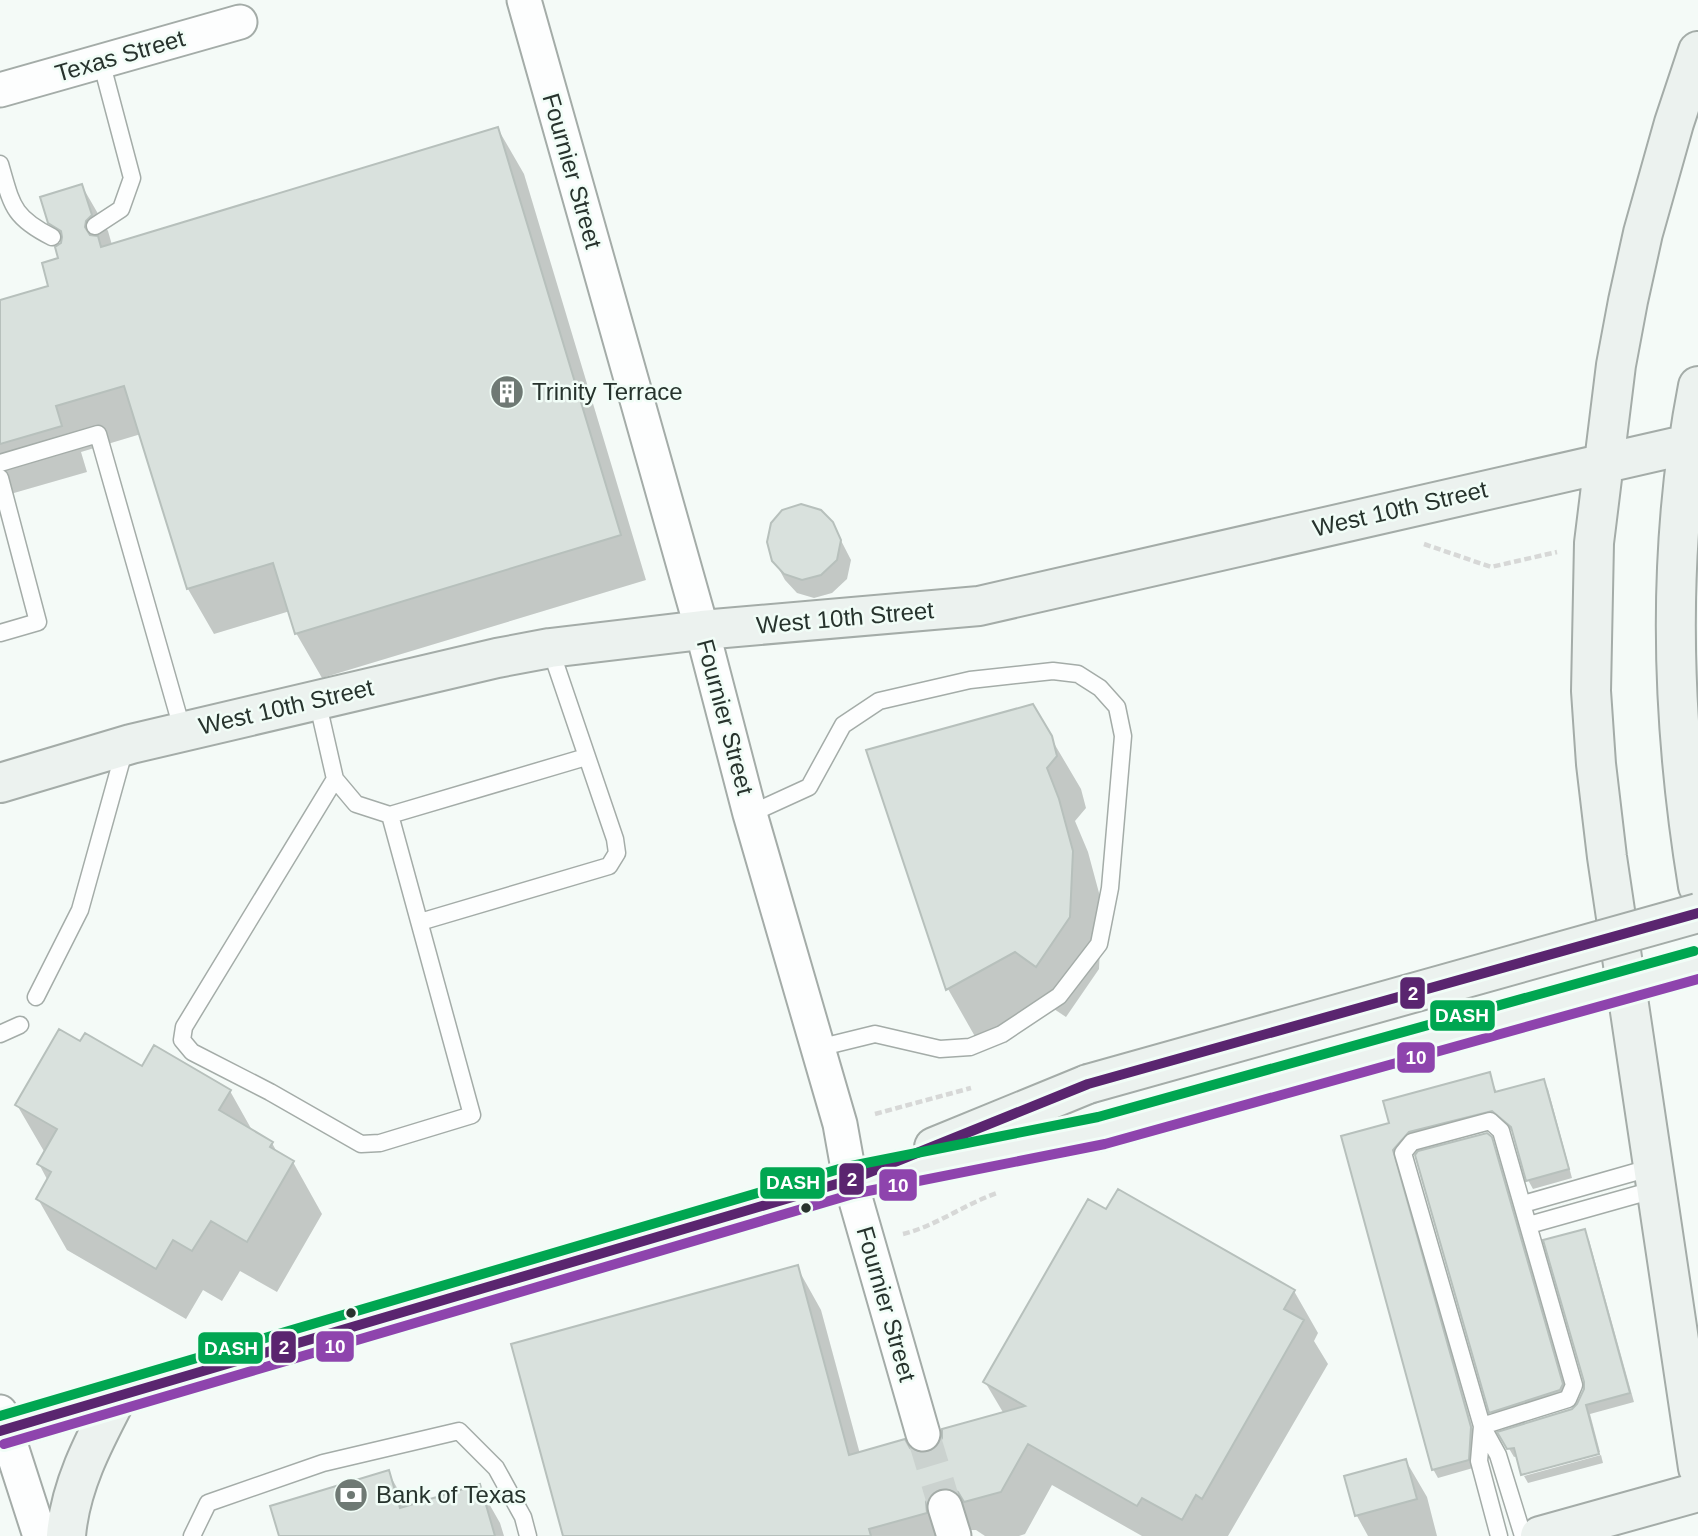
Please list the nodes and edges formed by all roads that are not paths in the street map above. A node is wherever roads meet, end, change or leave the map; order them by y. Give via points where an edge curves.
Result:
1 (524, 0) edge
2 (240, 22) dead end
3 (1698, 51) edge
4 (102, 61) junction
5 (0, 90) edge
6 (0, 164) edge
7 (95, 226) dead end
8 (52, 237) dead end
9 (1698, 386) edge
10 (1689, 444) junction
11 (0, 463) edge
12 (1604, 463) junction
13 (0, 478) edge
14 (702, 630) junction
15 (0, 633) edge
16 (550, 648) junction
17 (317, 700) junction
18 (183, 732) junction
19 (126, 746) junction
20 (586, 757) junction
21 (335, 779) junction
22 (0, 783) edge
23 (750, 814) junction
24 (390, 816) junction
25 (1698, 886) edge
26 (1698, 913) edge
27 (420, 922) junction
28 (1698, 964) edge
29 (36, 997) dead end
30 (20, 1025) dead end
31 (0, 1034) edge
32 (818, 1048) junction
33 (1655, 1178) junction
34 (850, 1181) junction
35 (1523, 1204) junction
36 (1529, 1225) junction
37 (117, 1397) junction
38 (2, 1424) edge
39 (1482, 1426) junction
40 (923, 1434) tunnel mouth
41 (1698, 1468) edge
42 (1698, 1492) edge
43 (40, 1536) edge
44 (66, 1536) edge
45 (192, 1536) edge
46 (528, 1536) edge
47 (1499, 1536) edge
48 (1523, 1536) edge
49 (1540, 1536) edge

1 - 14 street, Fournier Street
2 - 4 street, Texas Street
3 - 12 main road via 1643,233 1616,365
4 - 5 street, Texas Street
4 - 7 lane via 132,178 121,208
6 - 8 lane via 12,206 32,227
9 - 10 main road
10 - 12 main road, West 10th Street
10 - 25 main road via 1680,526 1675,671 1681,774
11 - 18 lane via 98,434
12 - 14 main road, West 10th Street via 979,606
12 - 33 main road via 1592,598 1596,764
13 - 15 lane via 38,622
14 - 16 main road, West 10th Street
14 - 23 street, Fournier Street
16 - 17 main road, West 10th Street
16 - 20 lane
17 - 18 main road, West 10th Street
17 - 21 lane
18 - 19 main road, West 10th Street
19 - 22 main road, West 10th Street
19 - 29 lane via 80,910
20 - 24 lane
20 - 27 lane via 615,839 617,853 609,866
21 - 24 lane via 356,804
21 - 27 lane via 184,1027 182,1040 192,1052 361,1144 380,1143 472,1115
23 - 32 street, Fournier Street
23 - 32 lane via 809,787 842,725 879,701 970,680 1054,671 1079,674 1117,707 1123,736 1110,888 1099,944 1059,996 1002,1034 970,1047 940,1049 875,1034
24 - 27 lane
26 - 34 main road, bridge via 1088,1084
28 - 34 main road, bridge via 1101,1131
30 - 31 lane
32 - 34 street, Fournier Street via 840,1124
33 - 35 lane
33 - 36 lane
33 - 41 main road
34 - 37 main road
34 - 40 street, Fournier Street
35 - 36 lane
35 - 39 lane via 1501,1130 1490,1121 1412,1142 1403,1153
36 - 39 lane via 1574,1385 1568,1399
37 - 38 main road
37 - 44 main road via 77,1483
38 - 43 street
39 - 47 lane via 1479,1461
39 - 48 lane via 1499,1455
42 - 49 main road
45 - 46 lane via 208,1503 323,1462 459,1431 496,1468 523,1517

